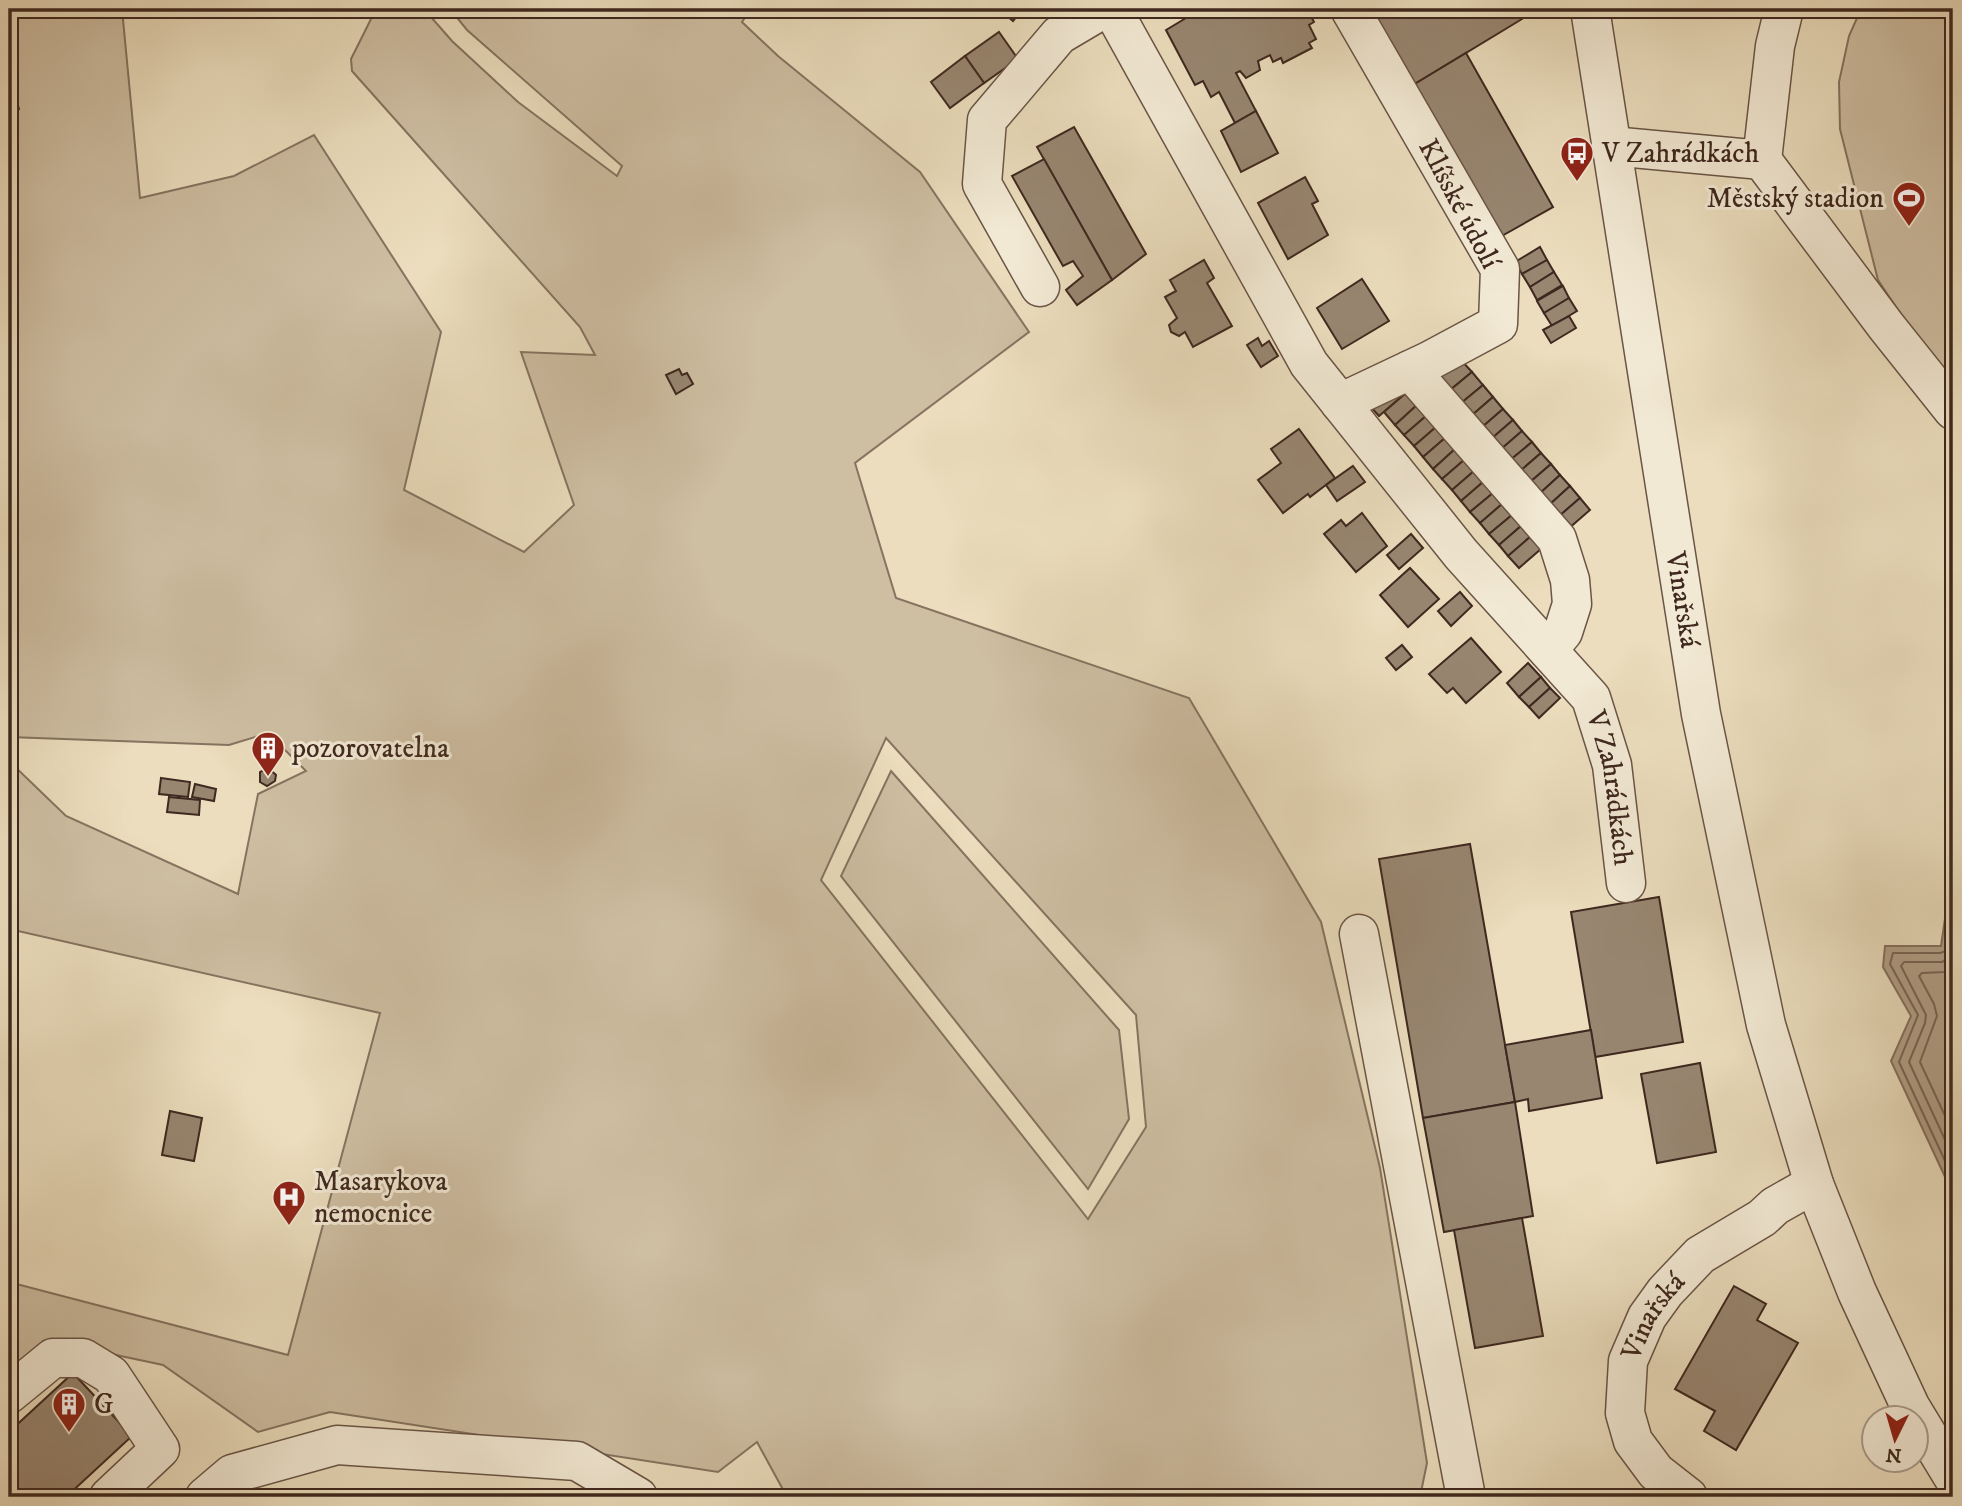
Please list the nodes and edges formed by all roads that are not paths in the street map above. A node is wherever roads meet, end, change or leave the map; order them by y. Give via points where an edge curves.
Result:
1 (1103, 9) edge
2 (1112, 9) edge
3 (1350, 9) edge
4 (1590, 9) edge
5 (1784, 9) edge
6 (1611, 146) junction
7 (1762, 160) junction
8 (1040, 287) dead end
9 (1410, 370) junction
10 (1340, 403) junction
11 (1953, 410) edge
12 (1548, 650) junction
13 (1626, 883) dead end
14 (1359, 934) dead end
15 (1814, 1184) junction
16 (9, 1394) edge
17 (1953, 1477) edge
18 (110, 1497) edge
19 (205, 1497) edge
20 (638, 1497) edge
21 (1466, 1497) edge
22 (1688, 1497) edge

1 - 8 street via 1059,35 988,120 982,184
2 - 10 street, V Zahrádkách via 1309,364
3 - 9 street, Klíšské údolí via 1500,269 1498,324
4 - 6 street, Vinařská
5 - 7 street via 1775,46
6 - 7 street
6 - 15 street, Vinařská via 1701,714 1766,1025
7 - 11 street
9 - 10 street, Klíšské údolí
9 - 12 street via 1557,539 1572,604 1563,632
10 - 12 street, V Zahrádkách via 1461,554
12 - 13 street, V Zahrádkách via 1591,698 1612,765
14 - 21 street
15 - 17 street, Vinařská via 1910,1406
15 - 22 street, Vinařská via 1700,1255 1647,1317 1628,1361 1625,1413 1633,1441 1656,1472
16 - 18 street via 53,1358 83,1358 111,1375 160,1449
19 - 20 street via 232,1474 337,1445 577,1461

